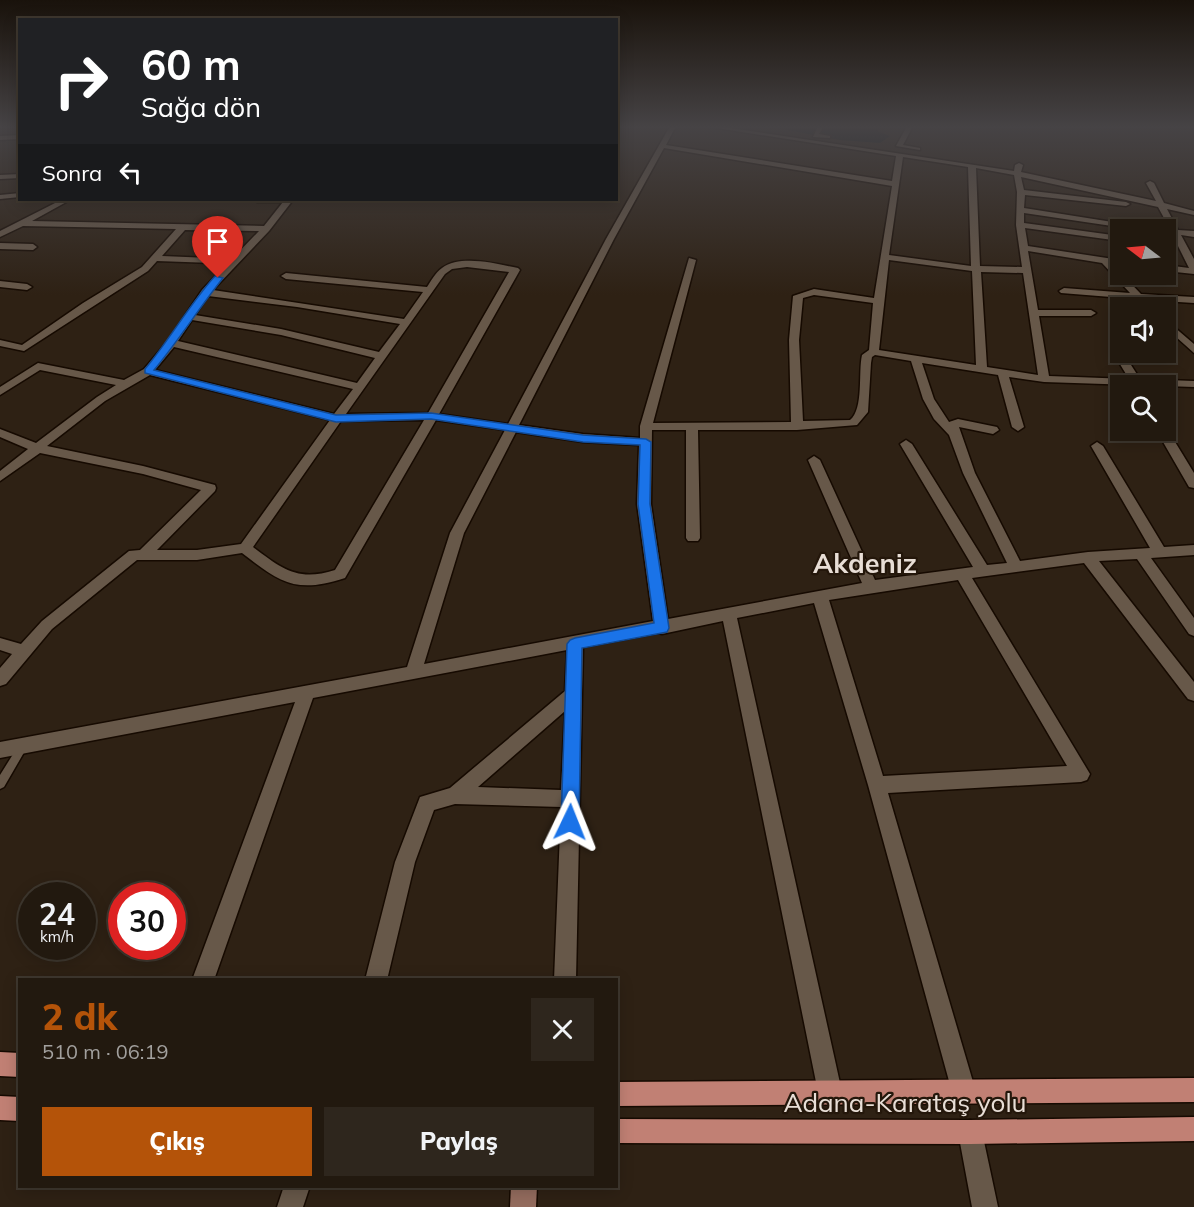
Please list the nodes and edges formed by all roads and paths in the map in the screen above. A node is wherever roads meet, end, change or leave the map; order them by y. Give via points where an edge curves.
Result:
1 (641, 182) edge
2 (885, 182) edge
3 (973, 182) edge
4 (1019, 182) edge
5 (1054, 182) edge
6 (1150, 183) dead end
7 (895, 184) joint
8 (1021, 192) junction
9 (18, 195) edge
10 (0, 196) edge
11 (64, 201) edge
12 (288, 201) edge
13 (1163, 207) junction
14 (1021, 210) junction
15 (1194, 213) edge
16 (1169, 219) edge
17 (19, 223) junction
18 (1110, 223) edge
19 (1020, 225) junction
20 (184, 226) junction
21 (266, 228) junction
22 (2, 232) edge
23 (1176, 232) joint
24 (1194, 234) edge
25 (1110, 237) edge
26 (0, 246) edge
27 (33, 247) dead end
28 (1184, 247) edge
29 (1023, 248) junction
30 (885, 257) junction
31 (155, 258) junction
32 (692, 260) dead end
33 (210, 261) dead end
34 (1104, 261) junction
35 (1110, 261) edge
36 (1176, 268) edge
37 (976, 269) junction
38 (1194, 269) edge
39 (1026, 270) junction
40 (286, 276) dead end
41 (0, 284) edge
42 (27, 286) dead end
43 (428, 290) junction
44 (1064, 291) dead end
45 (206, 292) junction
46 (1137, 296) junction
47 (1194, 300) edge
48 (878, 302) junction
49 (1034, 313) junction
50 (1091, 313) dead end
51 (189, 318) junction
52 (406, 322) junction
53 (1176, 333) edge
54 (0, 343) edge
55 (172, 343) junction
56 (1194, 350) edge
57 (874, 352) junction
58 (382, 356) junction
59 (916, 359) junction
60 (982, 370) junction
61 (148, 371) junction
62 (1003, 374) junction
63 (1044, 379) junction
64 (1110, 381) edge
65 (1176, 383) edge
66 (126, 384) junction
67 (1194, 384) edge
68 (360, 387) junction
69 (0, 392) edge
70 (431, 416) junction
71 (336, 418) junction
72 (646, 426) junction
73 (797, 426) junction
74 (692, 427) junction
75 (1018, 428) dead end
76 (513, 429) junction
77 (993, 430) dead end
78 (0, 432) edge
79 (952, 433) junction
80 (1169, 441) edge
81 (646, 442) junction
82 (906, 444) dead end
83 (1097, 446) dead end
84 (36, 448) junction
85 (814, 460) dead end
86 (0, 477) edge
87 (1194, 484) edge
88 (693, 538) dead end
89 (245, 548) junction
90 (1160, 552) junction
91 (1140, 553) junction
92 (1191, 554) edge
93 (143, 555) junction
94 (1088, 557) junction
95 (1016, 567) junction
96 (983, 571) junction
97 (962, 574) junction
98 (872, 587) junction
99 (820, 597) junction
100 (729, 615) junction
101 (662, 628) junction
102 (1194, 630) edge
103 (0, 644) edge
104 (575, 644) junction
105 (25, 651) junction
106 (412, 674) junction
107 (0, 679) edge
108 (308, 693) junction
109 (573, 694) junction
110 (1194, 694) edge
111 (23, 746) junction
112 (0, 750) edge
113 (0, 784) edge
114 (877, 785) junction
115 (455, 795) junction
116 (571, 799) junction
117 (204, 978) edge
118 (376, 978) edge
119 (566, 978) edge
120 (0, 1064) edge
121 (18, 1065) edge
122 (1194, 1090) edge
123 (830, 1092) junction
124 (964, 1092) junction
125 (618, 1094) edge
126 (0, 1108) edge
127 (18, 1109) edge
128 (1194, 1129) edge
129 (618, 1131) edge
130 (970, 1132) junction
131 (296, 1188) edge
132 (524, 1188) edge
133 (290, 1207) edge
134 (523, 1207) edge
135 (985, 1207) edge

1 - 76 street
2 - 7 street
3 - 37 street
4 - 8 street
5 - 13 street
6 - 13 street
7 - 30 street
8 - 13 street
8 - 14 street
9 - 10 street
11 - 17 street
12 - 21 street
13 - 15 street
13 - 16 street
14 - 18 street
14 - 19 street
17 - 20 street
17 - 22 street
19 - 25 street
19 - 29 street
20 - 21 street
20 - 31 street
21 - 45 street
23 - 24 street
23 - 28 street
26 - 27 street
28 - 38 street
29 - 34 street
29 - 39 street
30 - 37 street
30 - 48 street
31 - 33 street
31 - 54 street via 145,269 24,348
32 - 72 street
34 - 35 street
34 - 46 street
36 - 38 street
37 - 39 street
37 - 60 street
39 - 49 street
40 - 43 street
41 - 42 street
43 - 52 street
43 - 70 street via 447,267 514,270 463,366
44 - 46 street
45 - 51 street
45 - 52 street
46 - 47 street
48 - 57 street
48 - 73 street via 814,292 798,296 794,340
49 - 50 street
49 - 63 street
51 - 55 street
51 - 58 street via 281,332
52 - 58 street
53 - 56 street
55 - 61 street
55 - 68 street
57 - 59 street
57 - 73 street via 867,356 864,366 864,412 860,420
58 - 68 street
59 - 60 street
59 - 79 street via 924,391 937,418
60 - 62 street
61 - 66 street
61 - 71 street
62 - 63 street
62 - 75 street
63 - 64 street
65 - 67 street
66 - 69 street via 38,366
66 - 84 street
68 - 71 street
70 - 71 street
70 - 76 street
70 - 89 street via 340,574 321,582 289,579
71 - 89 street
72 - 74 street
72 - 81 street
73 - 74 street
74 - 88 street
76 - 81 street
76 - 106 street via 458,533
77 - 79 street via 958,423 953,425
78 - 84 street
79 - 95 street
80 - 87 street
81 - 101 street via 644,504
82 - 96 street
83 - 90 street
84 - 86 street
84 - 93 street via 210,488
85 - 98 street
89 - 93 street via 197,555
90 - 91 street
90 - 92 street
91 - 94 street
91 - 102 street
93 - 105 street via 134,555 56,618
94 - 95 street
94 - 110 street
95 - 96 street
96 - 97 street
97 - 98 street
97 - 114 street via 1081,774
98 - 99 street
99 - 100 street
99 - 114 street
100 - 101 street
100 - 123 street
101 - 104 street
103 - 105 street
104 - 106 street
104 - 109 street
105 - 107 street
106 - 108 street
108 - 111 street
108 - 117 street
109 - 115 street
109 - 116 street
111 - 112 street
111 - 113 lane
114 - 124 street
115 - 116 street
115 - 118 street via 427,803 405,862
116 - 119 street
120 - 121 main road
122 - 124 main road, Adana-Karataş yolu
123 - 124 main road, Adana-Karataş yolu
123 - 125 main road, Adana-Karataş yolu
126 - 127 main road
128 - 130 main road, Adana-Karataş yolu
129 - 130 main road, Adana-Karataş yolu
130 - 135 street
131 - 133 street
132 - 134 main road

